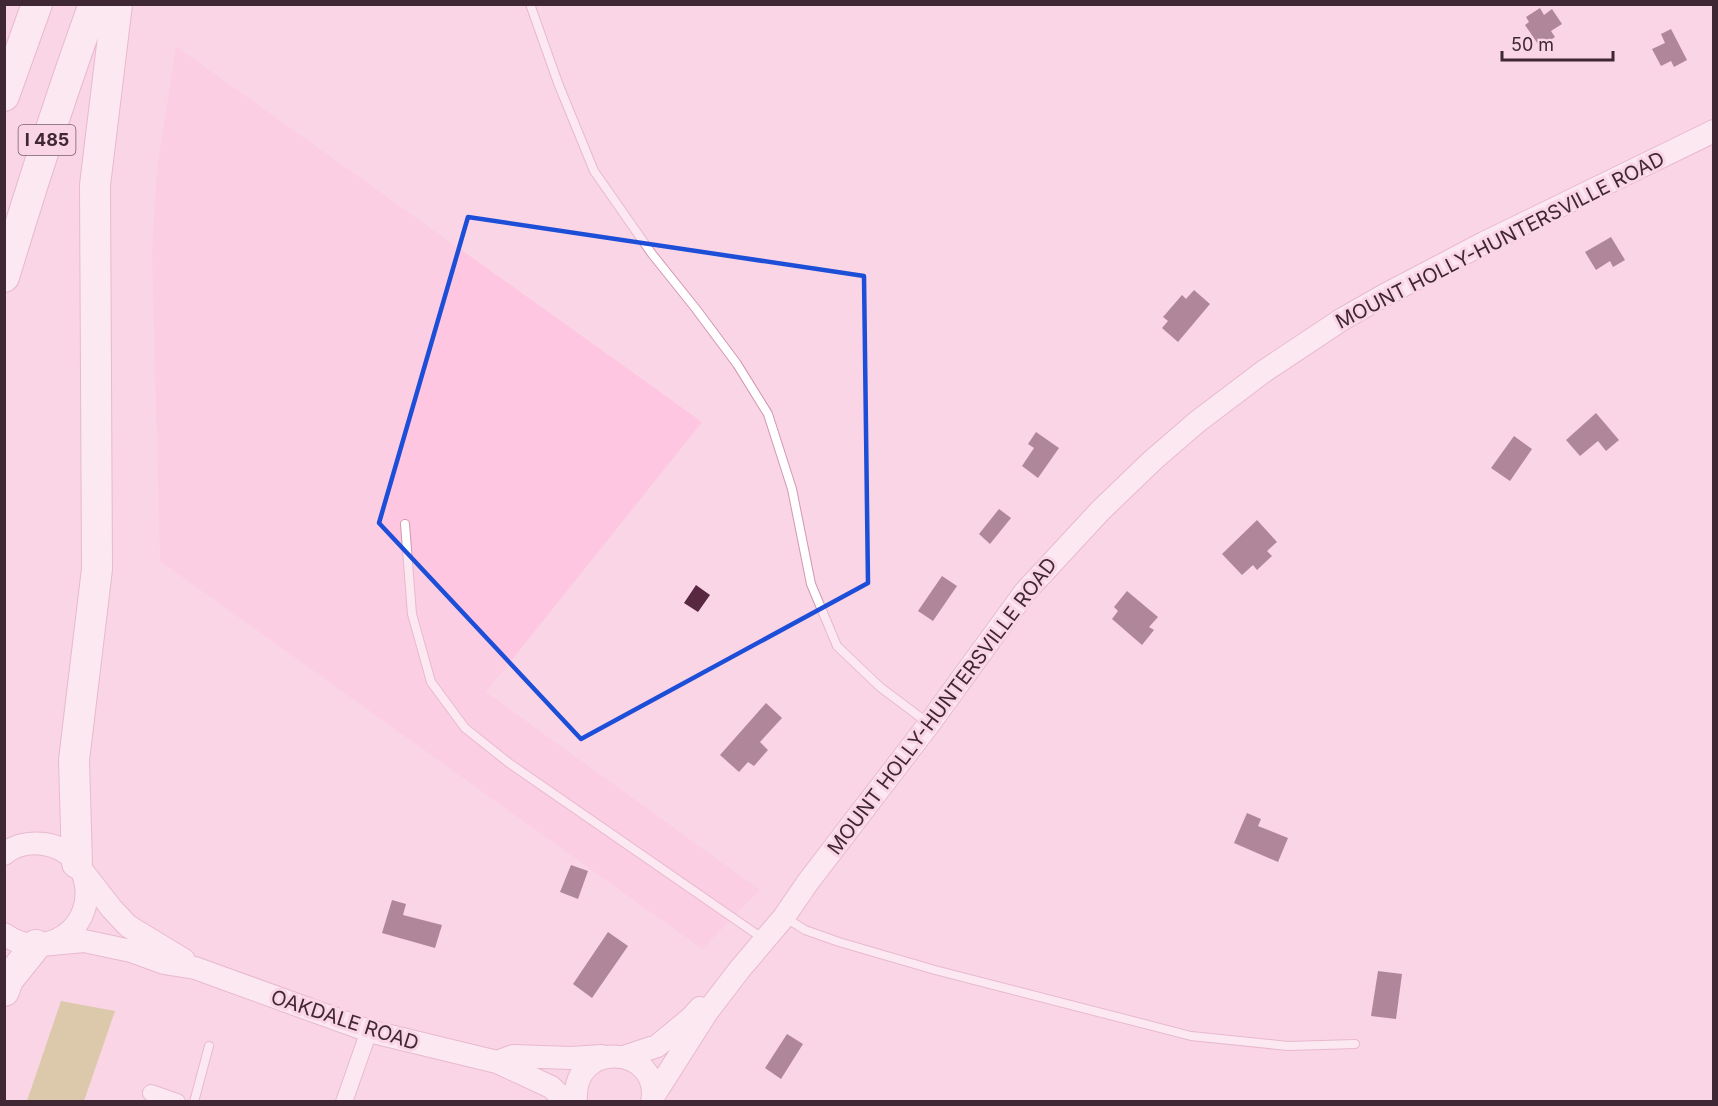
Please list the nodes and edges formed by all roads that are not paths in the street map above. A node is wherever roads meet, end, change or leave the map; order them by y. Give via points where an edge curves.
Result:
1 (37, 4) edge
2 (94, 4) edge
3 (117, 4) edge
4 (530, 4) edge
5 (4, 96) edge
6 (1713, 131) edge
7 (4, 277) edge
8 (405, 524) dead end
9 (929, 724) junction
10 (10, 847) edge
11 (80, 868) junction
12 (784, 917) junction
13 (4, 934) edge
14 (765, 940) junction
15 (38, 945) junction
16 (195, 968) junction
17 (4, 991) edge
18 (369, 1031) junction
19 (1355, 1044) dead end
20 (209, 1046) dead end
21 (615, 1057) junction
22 (497, 1062) junction
23 (151, 1093) dead end
24 (652, 1099) edge
25 (177, 1101) edge
26 (194, 1101) edge
27 (344, 1101) edge
28 (567, 1101) edge
29 (576, 1101) edge

1 - 5 highway
2 - 7 highway, I 485
3 - 11 highway via 95,185 97,569 74,760
4 - 9 lane via 594,171 737,364 768,414 792,489 811,584 837,646 880,687
6 - 9 main road, MOUNT HOLLY-HUNTERSVILLE ROAD via 1383,296 1263,372 1153,460 1051,562
8 - 14 lane via 412,614 431,682 465,728
9 - 12 main road, MOUNT HOLLY-HUNTERSVILLE ROAD
10 - 11 main road, OAKDALE ROAD via 52,845 66,852
11 - 15 main road via 87,899 82,916 58,941
11 - 16 main road, OAKDALE ROAD via 128,926
12 - 14 main road, MOUNT HOLLY-HUNTERSVILLE ROAD
12 - 19 lane via 805,930 839,942 1191,1036 1288,1046
13 - 15 main road via 26,945
14 - 21 main road, MOUNT HOLLY-HUNTERSVILLE ROAD via 691,1018 657,1046
14 - 24 main road, MOUNT HOLLY-HUNTERSVILLE ROAD via 707,1012
15 - 16 main road, OAKDALE ROAD via 84,941
15 - 17 highway via 8,980
16 - 18 main road, OAKDALE ROAD
18 - 22 main road, OAKDALE ROAD
18 - 27 street
20 - 26 lane
21 - 22 main road, OAKDALE ROAD via 513,1056
21 - 24 main road via 631,1059 648,1074
21 - 29 main road via 594,1060 585,1068 578,1078
22 - 28 main road, OAKDALE ROAD via 550,1087
23 - 25 street

